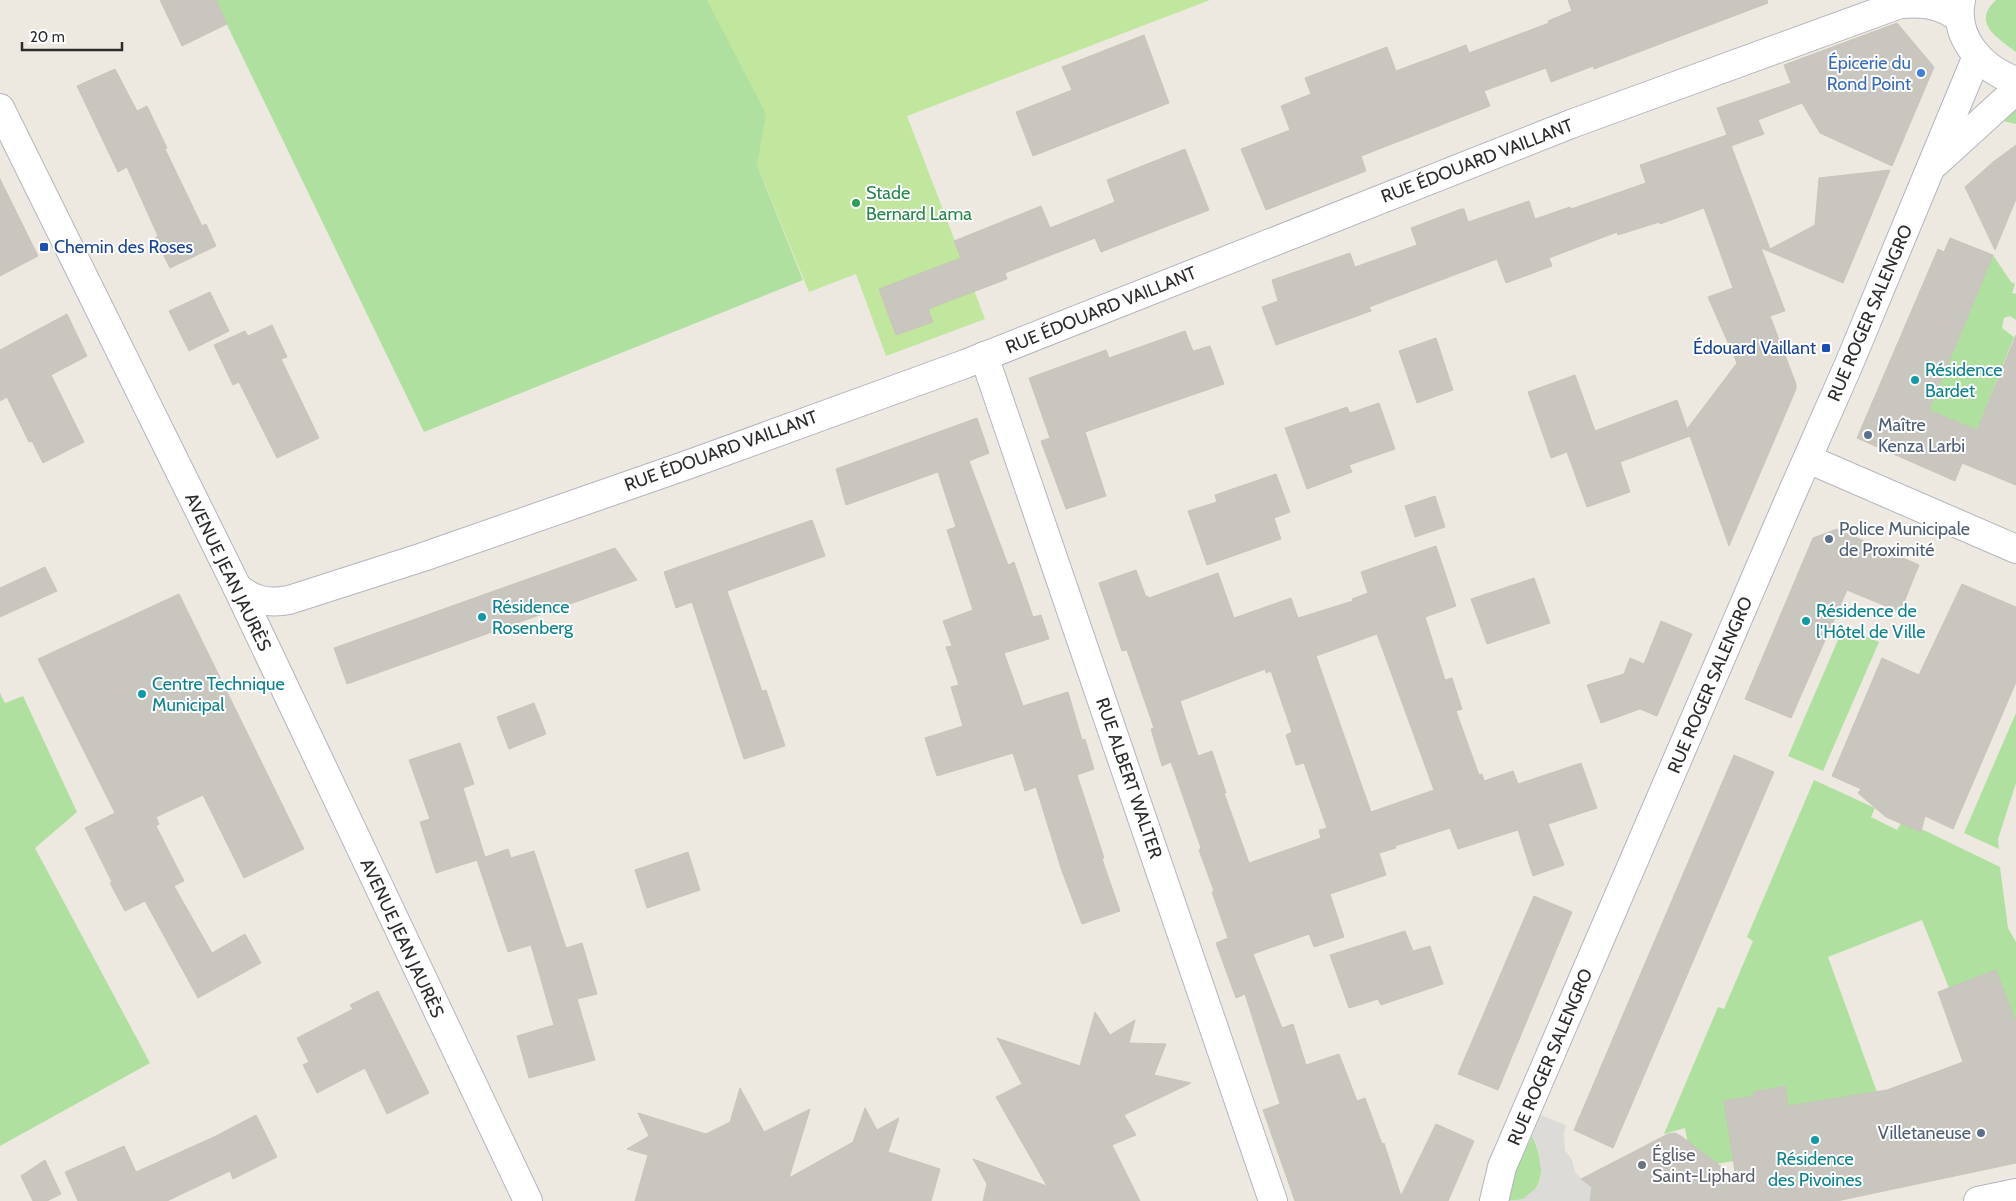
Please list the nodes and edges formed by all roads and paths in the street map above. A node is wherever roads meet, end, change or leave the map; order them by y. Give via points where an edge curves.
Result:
1 (1960, 9) edge
2 (1977, 56) junction
3 (2016, 81) edge
4 (2016, 90) edge
5 (0, 108) edge
6 (1929, 169) junction
7 (984, 356) junction
8 (1808, 459) junction
9 (2016, 550) edge
10 (237, 587) junction
11 (2016, 1193) edge
12 (528, 1201) edge
13 (1273, 1201) edge
14 (1494, 1201) edge
15 (1978, 1201) edge

1 - 2 street via 1964,35
1 - 7 street, RUE ÉDOUARD VAILLANT via 1900,4 1571,124
2 - 3 street via 1994,70
2 - 6 street, RUE ROGER SALENGRO
4 - 6 street, RUE ROGER SALENGRO
5 - 10 street, AVENUE JEAN JAURÈS
6 - 8 street, RUE ROGER SALENGRO
7 - 10 street, RUE ÉDOUARD VAILLANT via 687,465 290,600 258,600
7 - 13 street, RUE ALBERT WALTER
8 - 9 street
8 - 14 street, RUE ROGER SALENGRO via 1502,1167
10 - 12 street, AVENUE JEAN JAURÈS
11 - 15 street

